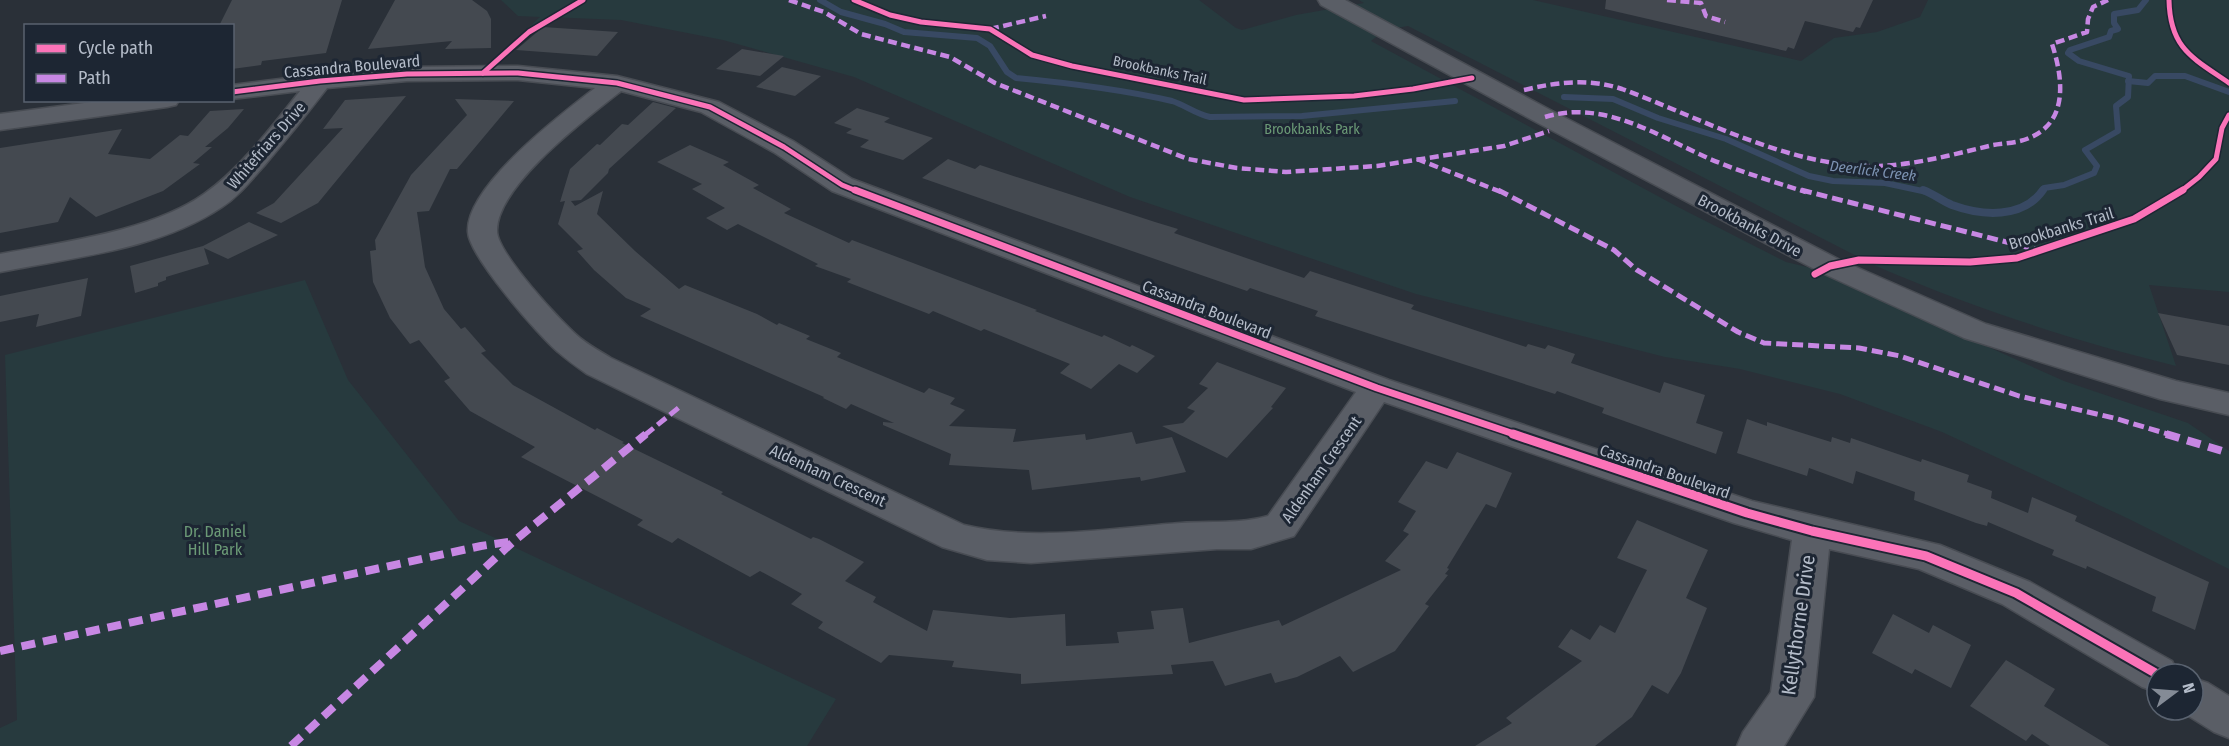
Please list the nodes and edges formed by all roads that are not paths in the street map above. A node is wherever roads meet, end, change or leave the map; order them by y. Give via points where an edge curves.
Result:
1 (1329, 0) edge
2 (320, 81) junction
3 (617, 83) junction
4 (234, 92) edge
5 (152, 102) edge
6 (0, 122) edge
7 (0, 262) edge
8 (1377, 388) junction
9 (2172, 391) junction
10 (2229, 404) edge
11 (2229, 419) edge
12 (1812, 531) junction
13 (2145, 667) edge
14 (2205, 704) edge
15 (2229, 719) edge
16 (1759, 746) edge

1 - 9 street, Brookbanks Drive via 1830,266 1975,331
2 - 3 street, Cassandra Boulevard via 406,74 518,73
2 - 4 street, Cassandra Boulevard
2 - 7 street, Whitefriars Drive via 238,179 212,202 130,237
3 - 8 street, Cassandra Boulevard via 710,107 784,147 842,185
3 - 8 street, Aldenham Crescent via 576,113 503,183 482,233 491,253 557,333 599,366 955,537 987,545 1031,548 1251,535 1281,526
5 - 6 street
8 - 12 street, Cassandra Boulevard via 1747,513
9 - 10 street, Brookbanks Drive
9 - 11 street
12 - 13 street, Cassandra Boulevard via 1926,556 2016,593
12 - 16 street, Kellythorne Drive via 1792,697
14 - 15 street

